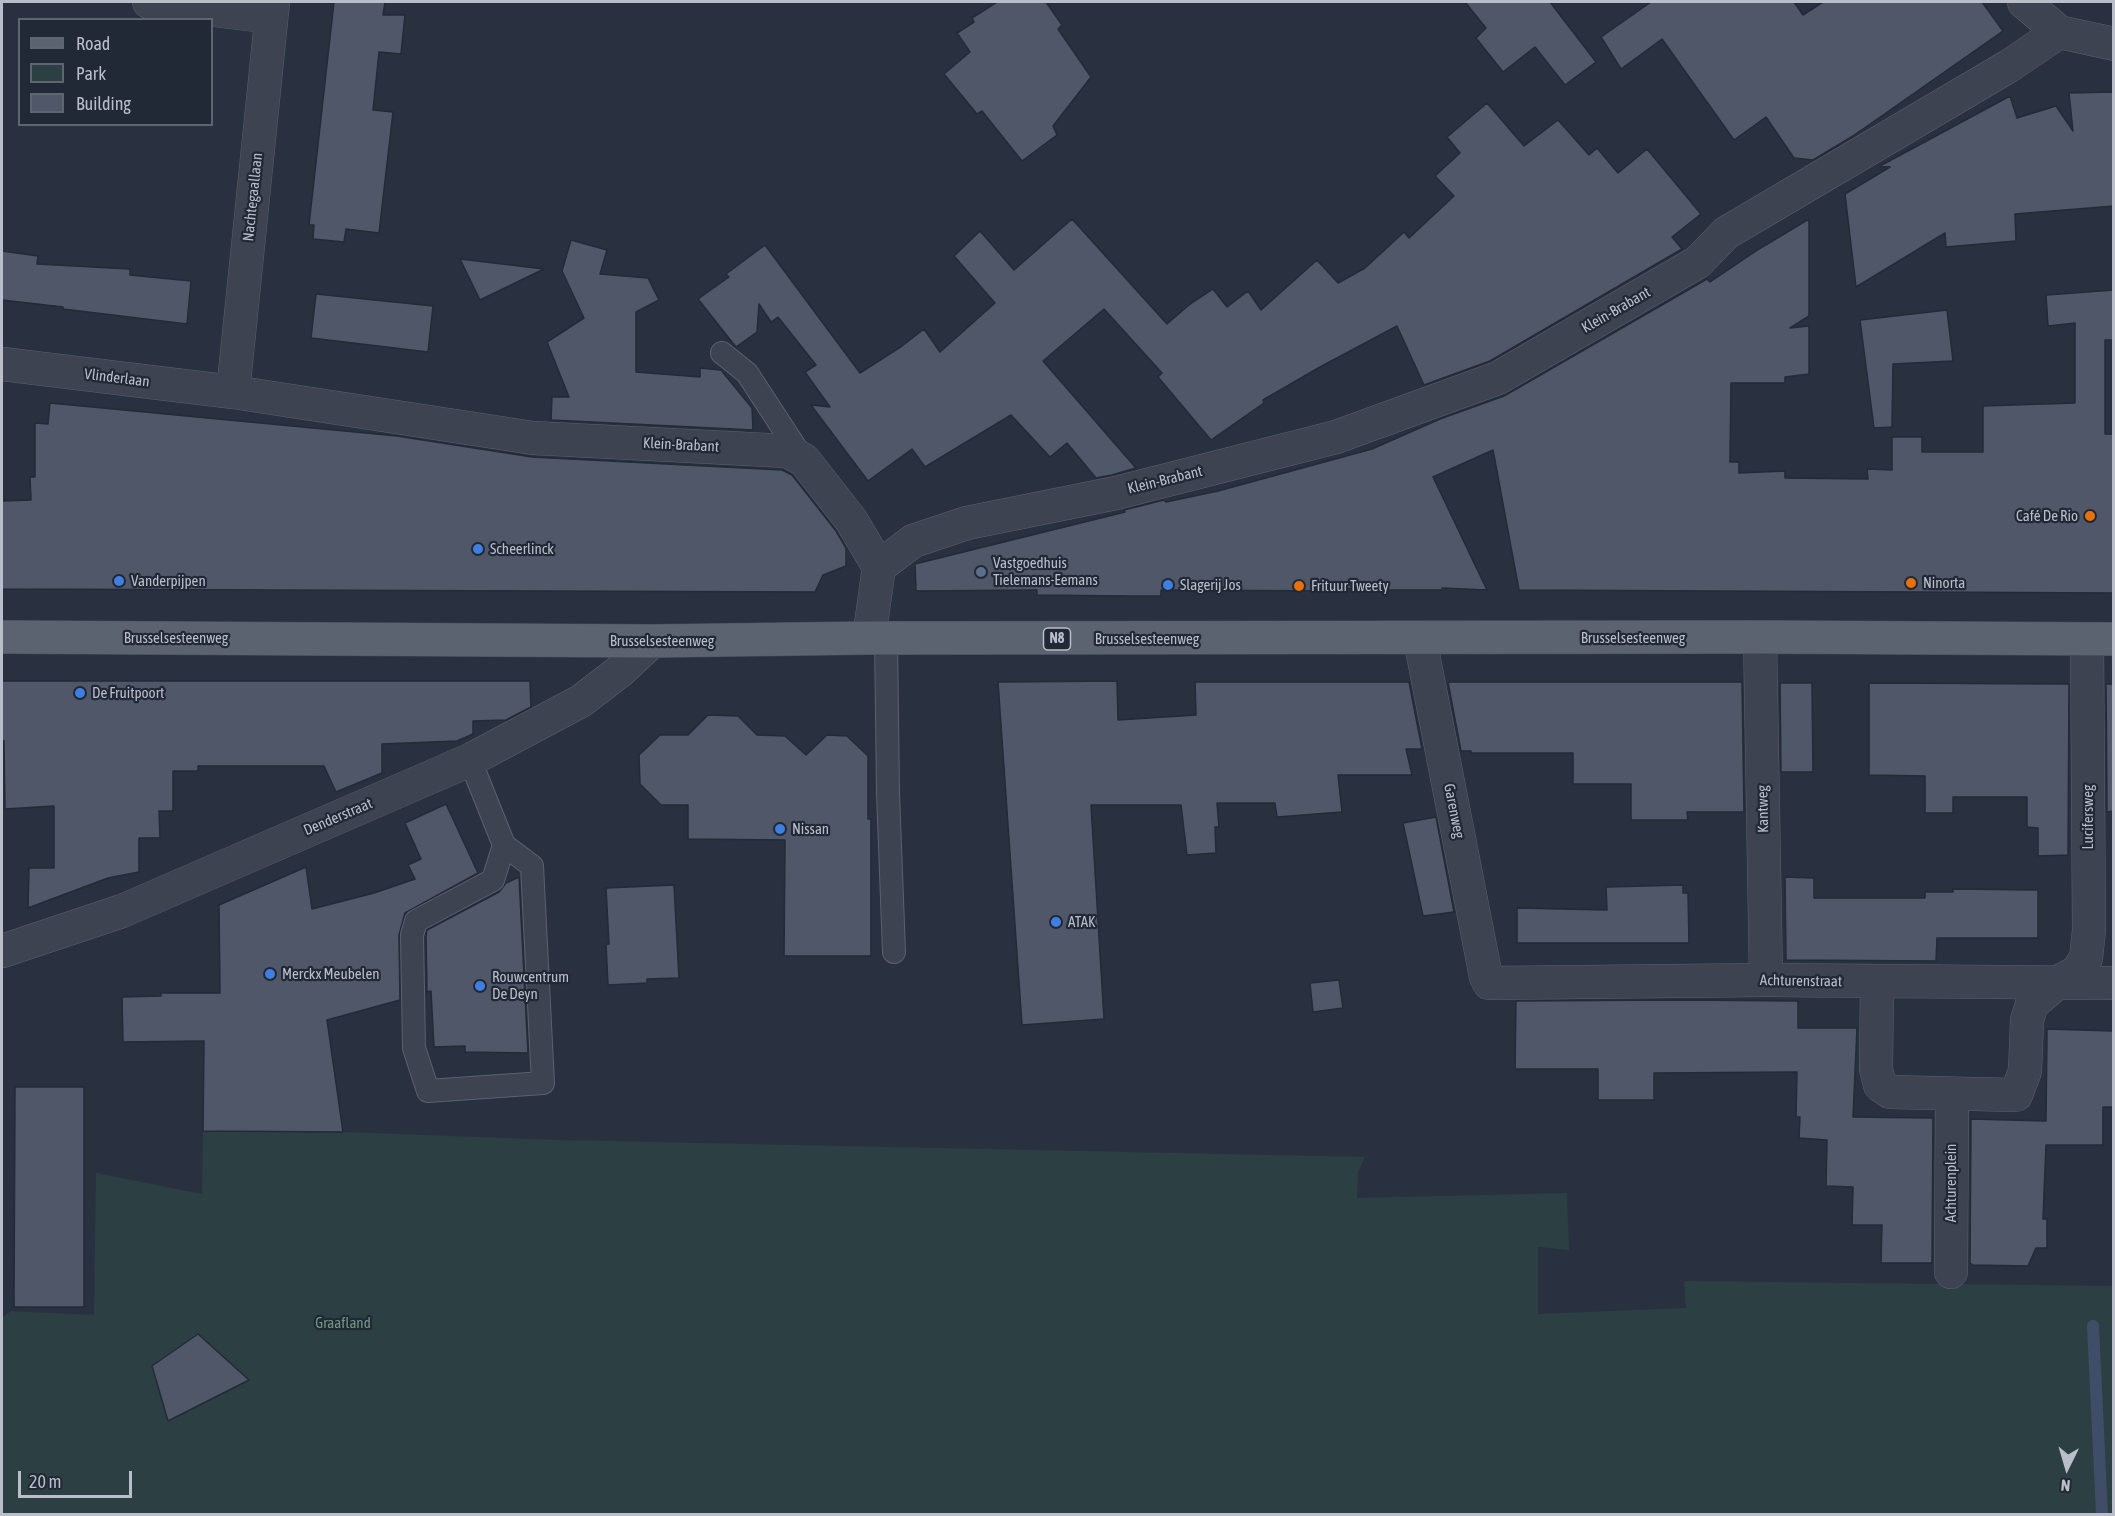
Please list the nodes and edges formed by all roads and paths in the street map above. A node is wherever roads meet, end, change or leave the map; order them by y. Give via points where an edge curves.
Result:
1 (149, 2) edge
2 (2024, 2) edge
3 (272, 9) edge
4 (2060, 32) junction
5 (2114, 44) edge
6 (722, 352) dead end
7 (2, 364) edge
8 (233, 392) junction
9 (804, 460) junction
10 (879, 567) junction
11 (2, 637) edge
12 (1761, 637) junction
13 (878, 638) junction
14 (1420, 639) junction
15 (2100, 639) edge
16 (652, 641) junction
17 (470, 760) junction
18 (504, 845) junction
19 (2, 951) edge
20 (894, 952) dead end
21 (1766, 980) junction
22 (2058, 982) junction
23 (2114, 982) edge
24 (1489, 983) joint
25 (1877, 983) junction
26 (1952, 1094) junction
27 (1951, 1272) dead end

1 - 3 street
2 - 4 street
3 - 8 street, Nachtegaallaan
4 - 5 street
4 - 10 street, Klein-Brabant via 1726,233 1698,262 1498,378 1336,437 1116,493 967,523 913,541
6 - 9 lane via 747,373
7 - 8 street, Vlinderlaan
8 - 9 street, Klein-Brabant via 533,438 786,451
9 - 10 street via 851,520
10 - 13 street
11 - 16 main road, Brusselsesteenweg / N8
12 - 14 main road, Brusselsesteenweg / N8
12 - 15 main road, Brusselsesteenweg / N8
12 - 21 street, Kantweg
13 - 14 main road, Brusselsesteenweg / N8
13 - 16 main road, Brusselsesteenweg / N8
13 - 20 lane
14 - 24 street, Garenweg
15 - 22 street, Lucifersweg via 2086,958 2077,972
16 - 17 street, Denderstraat via 581,701
17 - 18 lane
17 - 19 street, Denderstraat via 122,911
18 - 18 lane via 532,866 543,1083 428,1090 414,1048 412,935 416,921 493,880
21 - 24 street, Achturenstraat
21 - 25 street, Achturenstraat
22 - 23 street, Achturenstraat
22 - 25 street, Achturenstraat
22 - 26 street via 2032,1004 2027,1020 2025,1071 2016,1095
25 - 26 street via 1876,1069 1880,1085 1890,1092
26 - 27 street, Achturenplein

